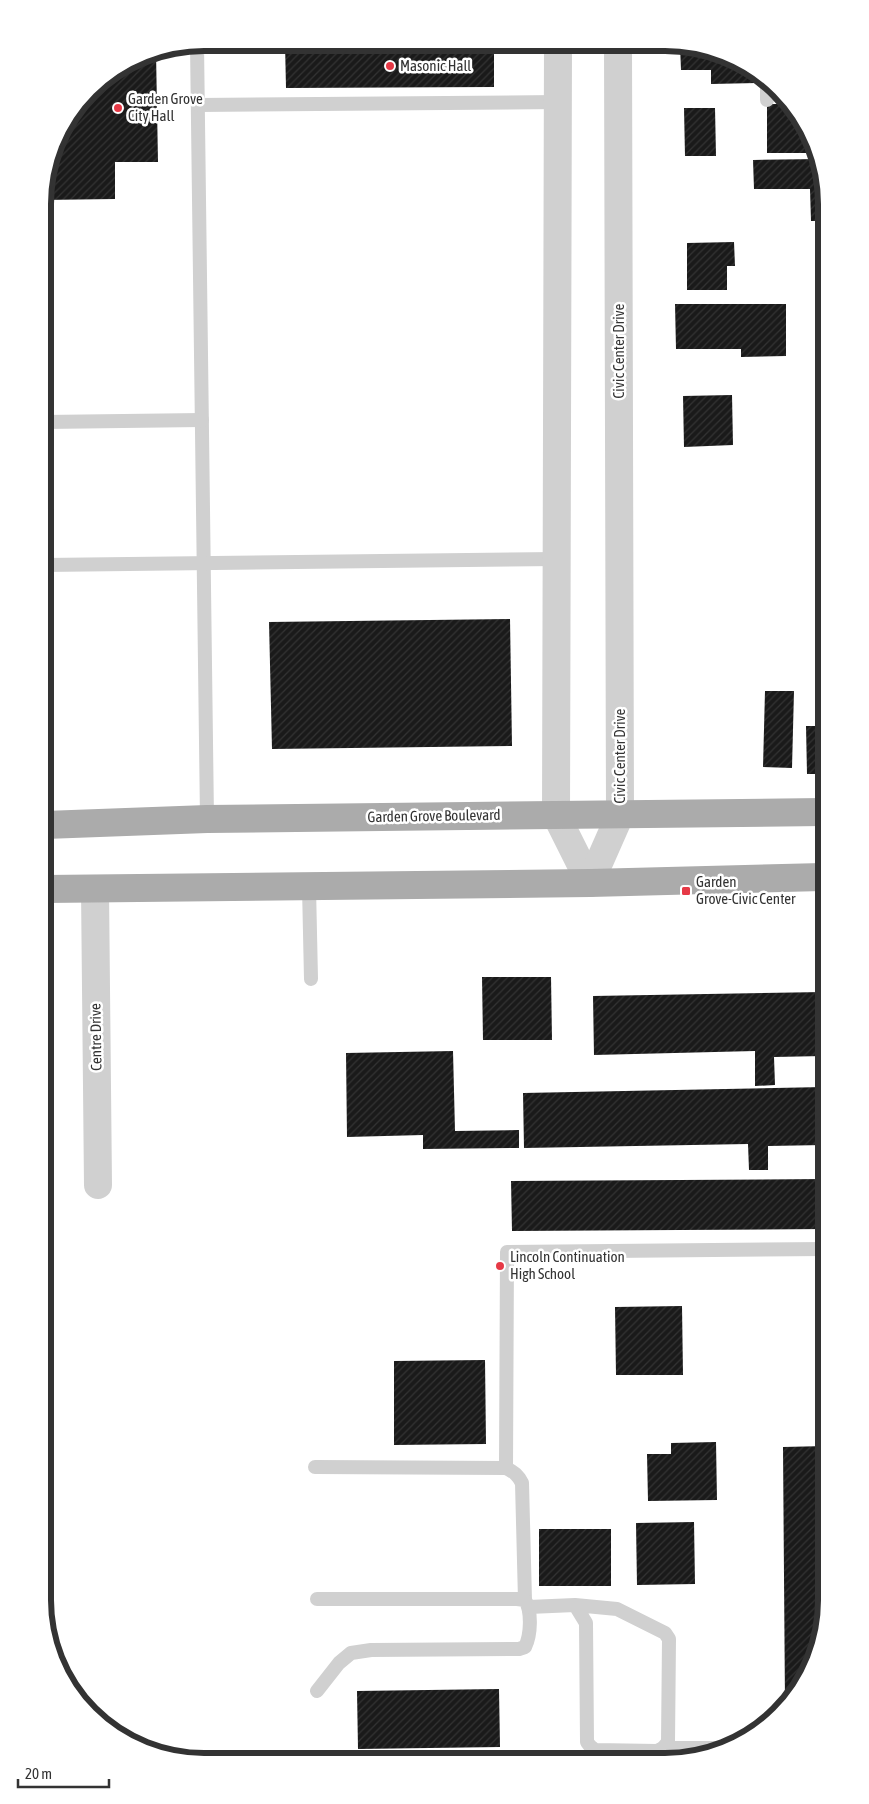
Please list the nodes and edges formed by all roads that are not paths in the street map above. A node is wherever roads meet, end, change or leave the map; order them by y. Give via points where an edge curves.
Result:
1 (558, 51) edge
2 (618, 51) edge
3 (197, 52) edge
4 (767, 91) edge
5 (767, 100) dead end
6 (558, 102) junction
7 (198, 105) junction
8 (202, 420) junction
9 (52, 422) edge
10 (557, 559) junction
11 (204, 563) junction
12 (52, 565) edge
13 (818, 812) edge
14 (556, 815) junction
15 (620, 815) junction
16 (207, 819) junction
17 (52, 825) edge
18 (818, 877) edge
19 (590, 883) junction
20 (309, 887) junction
21 (52, 889) edge
22 (95, 889) junction
23 (312, 979) dead end
24 (98, 1186) dead end
25 (817, 1249) edge
26 (315, 1467) dead end
27 (506, 1468) junction
28 (317, 1599) dead end
29 (527, 1604) junction
30 (575, 1605) junction
31 (318, 1691) dead end
32 (662, 1748) junction
33 (704, 1748) edge

1 - 6 street
2 - 15 street, Civic Center Drive
3 - 7 lane
4 - 5 lane
6 - 7 lane
6 - 10 street
7 - 8 lane
8 - 9 lane
8 - 11 lane
10 - 11 lane
10 - 14 street
11 - 12 lane
11 - 16 lane
13 - 15 main road, Garden Grove Boulevard
14 - 15 main road, Garden Grove Boulevard
14 - 16 main road, Garden Grove Boulevard
14 - 19 street
15 - 19 street, Civic Center Drive
16 - 17 main road, Garden Grove Boulevard
18 - 19 main road
19 - 20 main road
20 - 22 main road
20 - 23 lane
21 - 22 main road
22 - 24 street, Centre Drive
25 - 27 lane via 507,1252
26 - 27 lane
27 - 29 lane via 519,1476 522,1483
28 - 29 lane
29 - 30 lane
29 - 31 lane via 528,1640 525,1647 352,1653 339,1663
30 - 32 lane via 617,1609 665,1633 669,1640 668,1742
30 - 32 lane via 586,1623 587,1742 595,1750
32 - 33 lane

